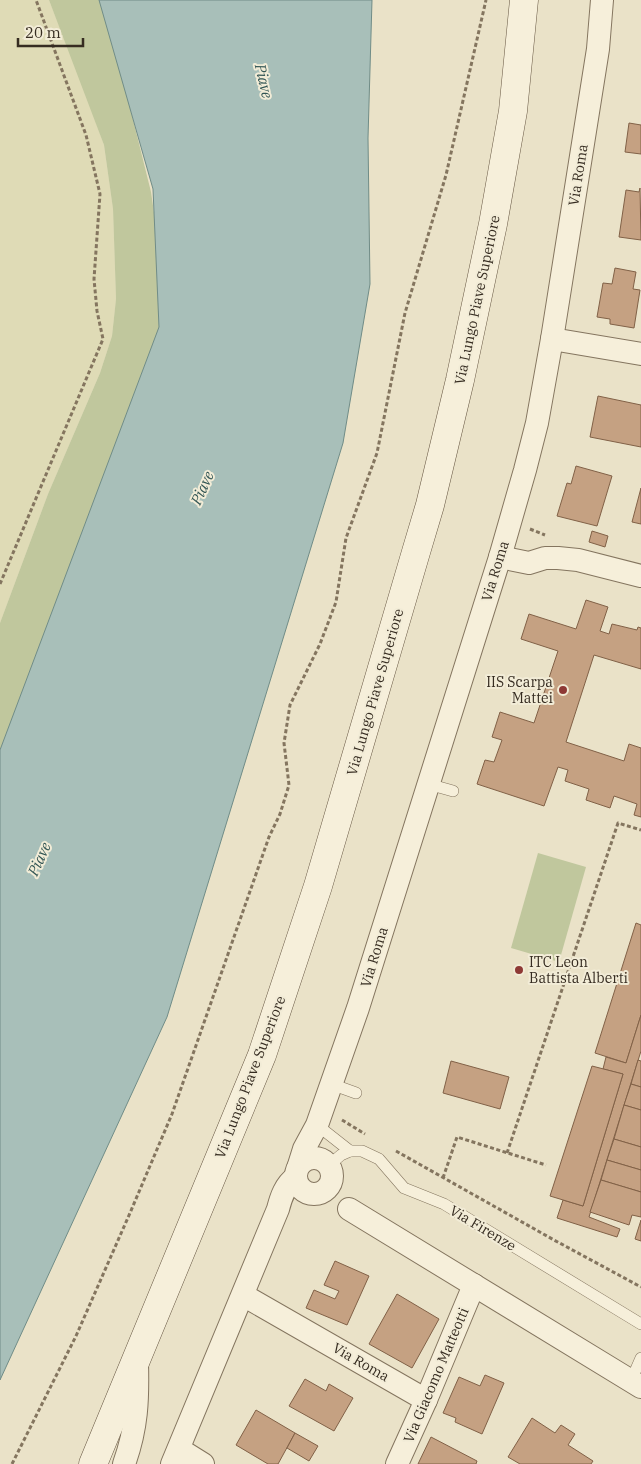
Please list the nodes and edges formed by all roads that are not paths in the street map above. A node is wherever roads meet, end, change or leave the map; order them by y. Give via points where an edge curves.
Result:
1 (524, 0) edge
2 (602, 0) edge
3 (552, 340) junction
4 (641, 354) edge
5 (500, 558) junction
6 (641, 576) edge
7 (428, 784) junction
8 (453, 790) dead end
9 (317, 1125) junction
10 (350, 1151) junction
11 (313, 1177) junction
12 (474, 1285) junction
13 (243, 1295) junction
14 (641, 1324) edge
15 (641, 1358) edge
16 (137, 1360) junction
17 (636, 1384) edge
18 (426, 1400) junction
19 (176, 1457) edge
20 (93, 1464) edge
21 (124, 1464) edge
22 (203, 1464) edge
23 (397, 1464) edge

1 - 16 main road, Via Lungo Piave Superiore via 513,111 493,224 430,505 318,886 262,1055
2 - 3 street, Via Roma via 596,58
3 - 4 street
3 - 5 street, Via Roma via 537,423
5 - 6 street via 529,563 551,558 578,560
5 - 7 street, Via Roma
7 - 8 lane
7 - 9 street, Via Roma via 358,1008 344,1089
9 - 10 lane
9 - 11 street, Via Roma via 304,1149
10 - 11 lane
10 - 14 lane, Via Firenze via 379,1159 404,1188 444,1204
11 - 12 street via 349,1209
11 - 13 street, Via Roma via 290,1181
12 - 17 street
12 - 18 street, Via Giacomo Matteotti
13 - 18 street, Via Roma
13 - 19 street, Via Roma
15 - 17 lane
16 - 20 main road, Via Lungo Piave Superiore
16 - 21 street, Via Lungo Piave Superiore via 137,1404 132,1440
18 - 23 street, Via Giacomo Matteotti
19 - 22 street

